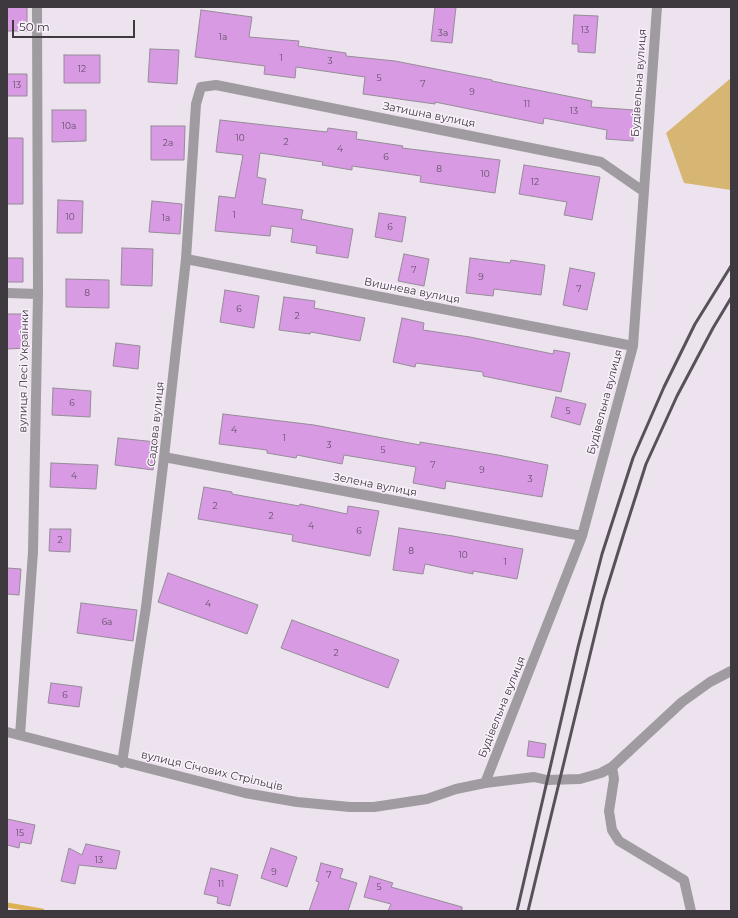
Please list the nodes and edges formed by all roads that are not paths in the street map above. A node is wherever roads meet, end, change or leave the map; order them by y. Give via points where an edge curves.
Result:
1 (37, 7) edge
2 (657, 7) edge
3 (201, 87) joint
4 (644, 191) junction
5 (186, 259) junction
6 (7, 293) edge
7 (38, 294) junction
8 (633, 346) junction
9 (164, 457) junction
10 (582, 536) junction
11 (731, 671) edge
12 (7, 732) edge
13 (20, 735) junction
14 (122, 763) junction
15 (612, 767) junction
16 (485, 782) junction
17 (692, 911) edge

1 - 7 street, вулиця Лесі Українки
2 - 4 street, Будівельна вулиця
3 - 4 street, Затишна вулиця via 216,85 601,162
3 - 5 street, Садова вулиця via 196,104
4 - 8 street, Будівельна вулиця
5 - 8 street, Вишнева вулиця
5 - 9 street, Садова вулиця
6 - 7 street
7 - 13 street, вулиця Лесі Українки via 33,552
8 - 10 street, Будівельна вулиця
9 - 10 street, Зелена вулиця
9 - 14 street, Садова вулиця via 146,607
10 - 16 street, Будівельна вулиця
11 - 15 street, вулиця Січових Стрільців via 682,702
12 - 13 street, вулиця Січових Стрільців
13 - 14 street, вулиця Січових Стрільців
14 - 16 street, вулиця Січових Стрільців via 245,793 297,802 350,807 402,804
15 - 16 street, вулиця Січових Стрільців via 601,773 580,778 553,780 534,777
15 - 17 street via 614,779 609,811 612,830 620,841 684,880

